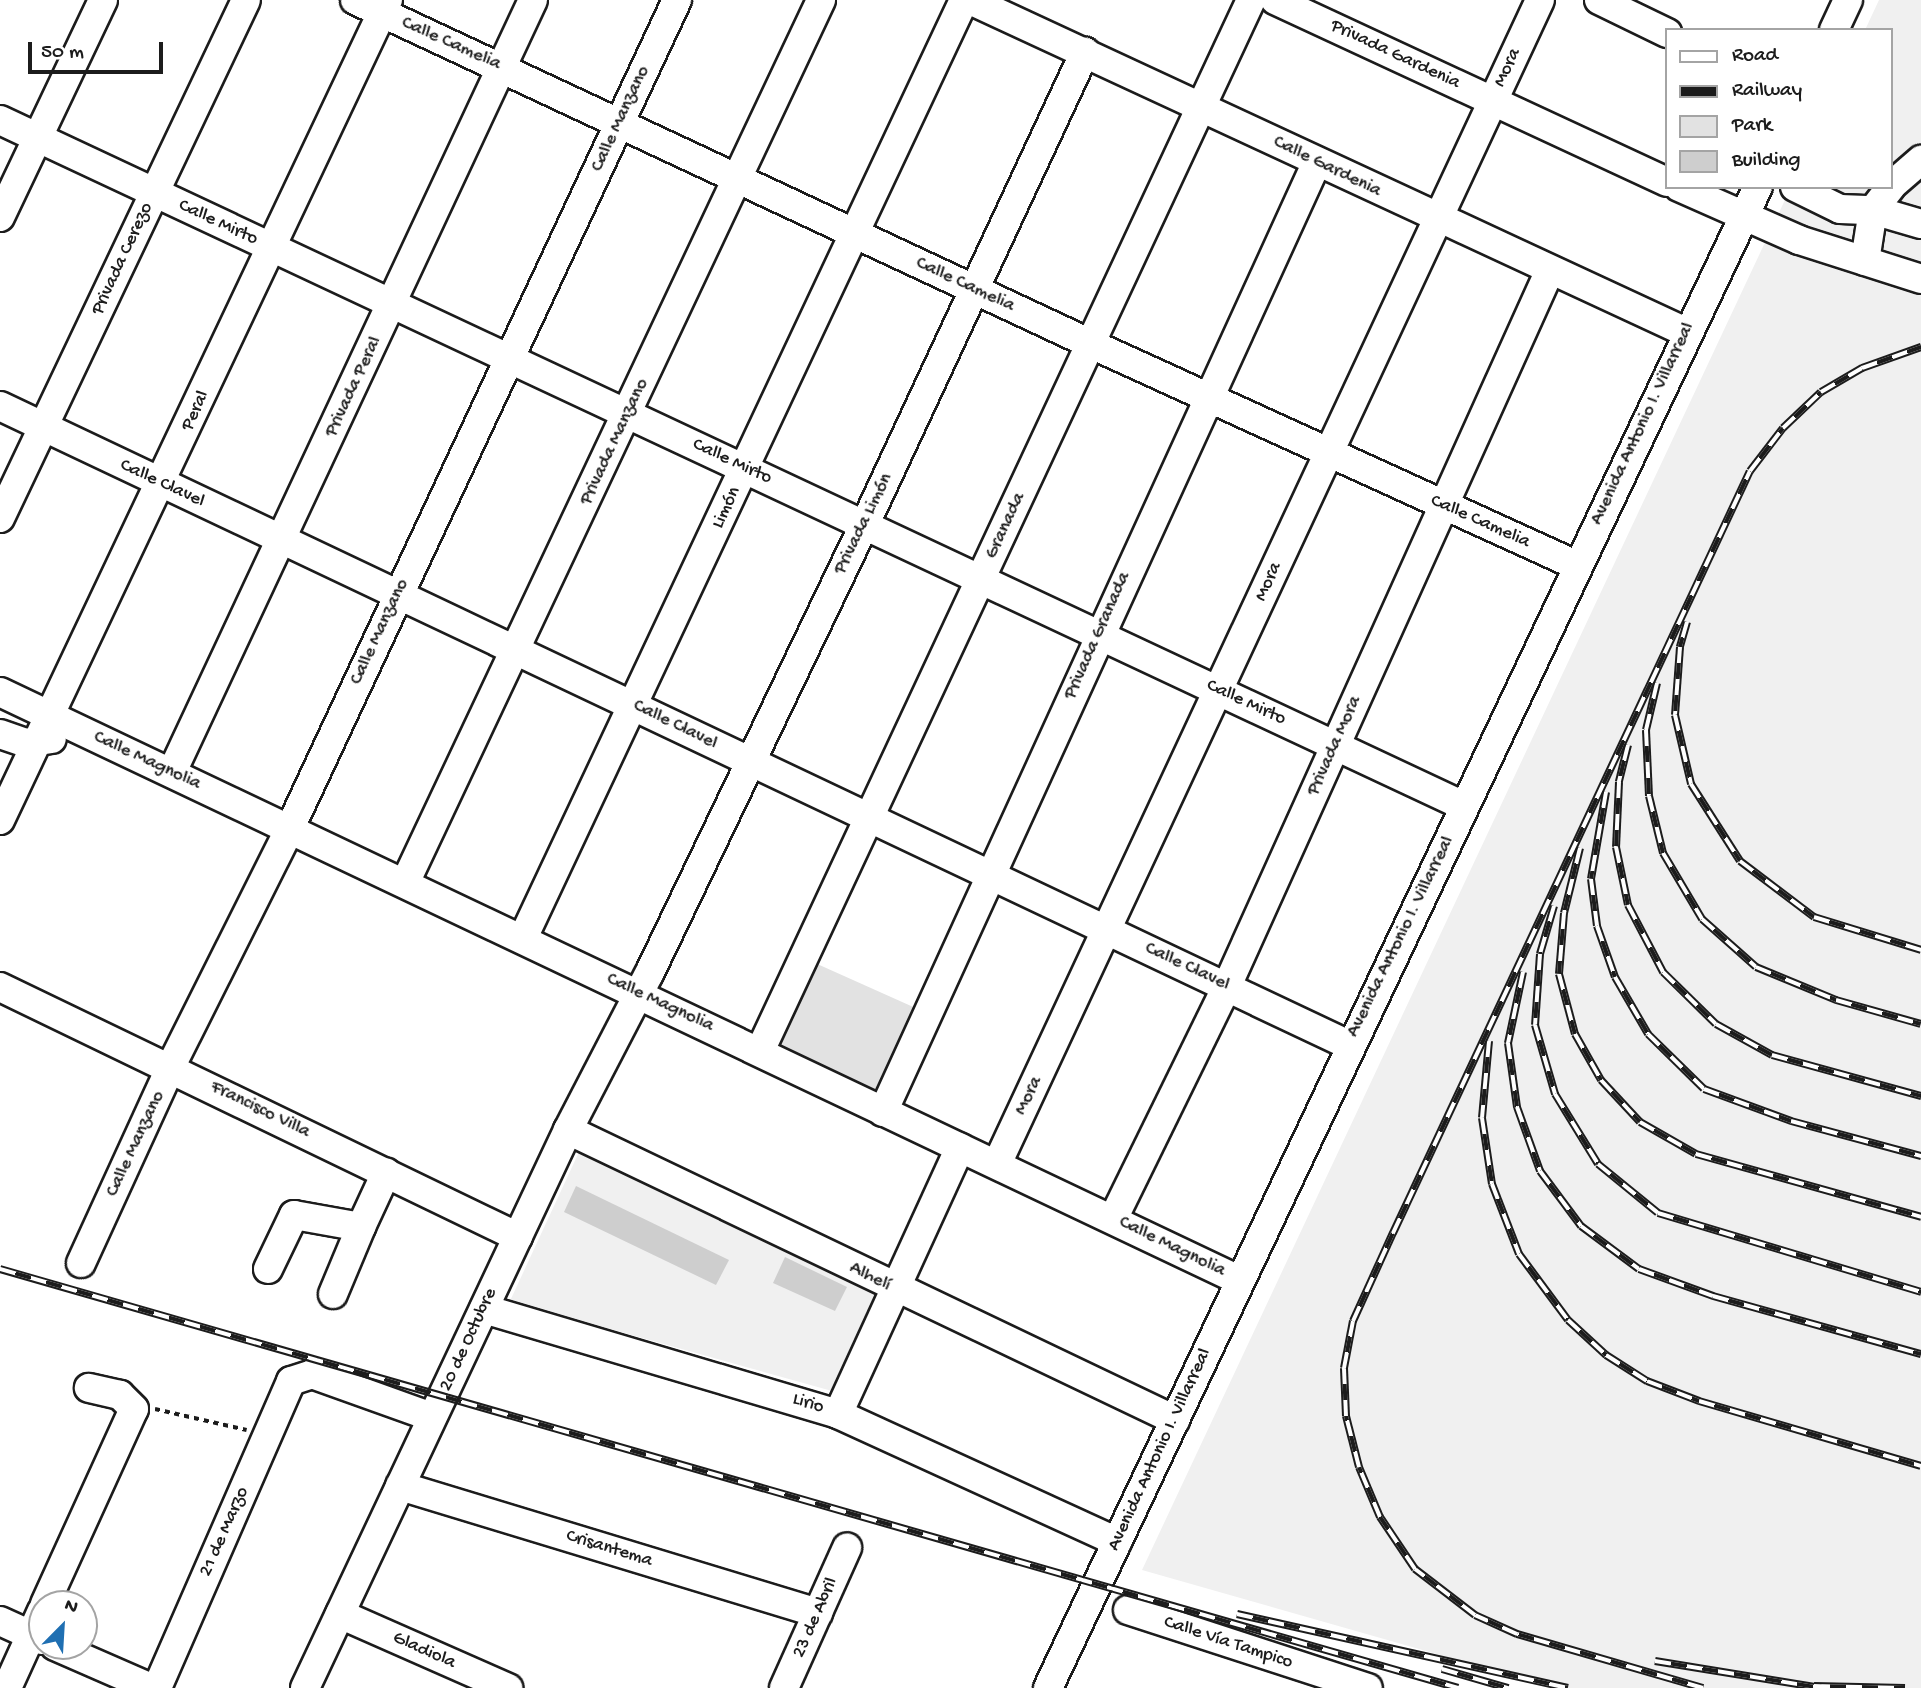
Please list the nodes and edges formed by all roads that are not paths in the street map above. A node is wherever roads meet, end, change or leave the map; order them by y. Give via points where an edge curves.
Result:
1 (103, 0) edge
2 (246, 0) edge
3 (355, 0) edge
4 (533, 0) edge
5 (677, 0) edge
6 (821, 0) edge
7 (964, 0) edge
8 (970, 0) edge
9 (1251, 0) edge
10 (1275, 0) edge
11 (1541, 0) edge
12 (1599, 0) edge
13 (1848, 0) edge
14 (385, 6) edge
15 (1835, 28) edge
16 (1666, 33) edge
17 (1085, 52) junction
18 (501, 67) junction
19 (1494, 100) junction
20 (1203, 108) junction
21 (0, 120) edge
22 (619, 124) junction
23 (38, 138) junction
24 (1921, 160) edge
25 (1317, 162) junction
26 (737, 180) junction
27 (1666, 181) edge
28 (1893, 185) edge
29 (1683, 189) edge
30 (1757, 189) edge
31 (1799, 189) edge
32 (1889, 189) edge
33 (153, 192) junction
34 (1840, 209) junction
35 (1873, 210) junction
36 (0, 217) edge
37 (1743, 217) junction
38 (1438, 220) junction
39 (1921, 224) edge
40 (854, 233) junction
41 (1825, 247) junction
42 (273, 248) junction
43 (1865, 261) junction
44 (1550, 270) junction
45 (1921, 279) edge
46 (976, 290) junction
47 (393, 304) junction
48 (1686, 332) junction
49 (1091, 345) junction
50 (510, 358) junction
51 (1207, 397) junction
52 (0, 407) edge
53 (628, 415) junction
54 (44, 427) junction
55 (1326, 452) junction
56 (746, 468) junction
57 (162, 485) junction
58 (1444, 506) junction
59 (0, 518) edge
60 (865, 524) junction
61 (282, 540) junction
62 (1576, 565) junction
63 (981, 578) junction
64 (397, 594) junction
65 (1099, 634) junction
66 (517, 650) junction
67 (1220, 691) junction
68 (0, 692) edge
69 (634, 705) junction
70 (48, 713) junction
71 (80, 730) junction
72 (0, 734) edge
73 (35, 743) junction
74 (1335, 745) junction
75 (749, 761) junction
76 (172, 772) junction
77 (1464, 806) junction
78 (866, 817) junction
79 (0, 820) edge
80 (290, 828) junction
81 (990, 874) junction
82 (405, 883) junction
83 (1108, 930) junction
84 (523, 938) junction
85 (1227, 986) junction
86 (0, 987) edge
87 (638, 993) junction
88 (1349, 1045) junction
89 (760, 1051) junction
90 (171, 1066) junction
91 (883, 1112) junction
92 (568, 1130) junction
93 (960, 1149) junction
94 (997, 1164) junction
95 (386, 1173) junction
96 (1113, 1219) junction
97 (361, 1227) junction
98 (518, 1237) junction
99 (80, 1263) dead end
100 (268, 1269) dead end
101 (1239, 1280) junction
102 (896, 1290) junction
103 (333, 1294) dead end
104 (484, 1309) junction
105 (89, 1388) dead end
106 (838, 1414) junction
107 (432, 1417) junction
108 (1175, 1420) junction
109 (400, 1486) junction
110 (1117, 1542) junction
111 (848, 1548) dead end
112 (51, 1590) edge
113 (1128, 1610) dead end
114 (340, 1614) junction
115 (818, 1614) junction
116 (0, 1621) edge
117 (28, 1629) edge
118 (28, 1655) edge
119 (96, 1660) edge
120 (1351, 1686) edge
121 (7, 1688) edge
122 (151, 1688) edge
123 (157, 1688) edge
124 (305, 1688) edge
125 (508, 1688) edge
126 (784, 1688) edge
127 (1048, 1688) edge

1 - 23 street
2 - 33 street, Privada Cerezo
3 - 14 street, Calle Camelia
4 - 18 street, Privada Peral
5 - 22 street, Calle Manzano
6 - 26 street, Privada Manzano
7 - 40 street, Limón
8 - 17 street, Calle Gardenia
9 - 20 street, Granada
10 - 19 street, Privada Gardenia
11 - 19 street, Mora
12 - 16 street
13 - 15 street
14 - 18 street, Calle Camelia
14 - 42 street, Peral
17 - 20 street, Calle Gardenia
17 - 46 street, Privada Limón
18 - 22 street, Calle Camelia
18 - 47 street, Privada Peral
19 - 27 street, Privada Gardenia
19 - 38 street, Mora
20 - 25 street, Calle Gardenia
20 - 49 street, Granada
21 - 23 street, Calle Mirto
22 - 26 street, Calle Camelia
22 - 50 street, Calle Manzano
23 - 33 street, Calle Mirto
23 - 36 street
24 - 28 street
25 - 38 street, Calle Gardenia
25 - 51 street, Privada Granada
26 - 40 street, Calle Camelia
26 - 53 street, Privada Manzano
29 - 37 street
30 - 37 street, Avenida Antonio I. Villarreal
31 - 34 street
32 - 35 street
33 - 42 street, Calle Mirto
33 - 54 street, Privada Cerezo
34 - 35 street
34 - 41 street
35 - 39 street
35 - 43 street
37 - 41 street
37 - 48 street, Avenida Antonio I. Villarreal
38 - 44 street, Calle Gardenia
38 - 55 street, Mora
40 - 46 street, Calle Camelia
40 - 56 street, Limón
41 - 43 street
42 - 47 street, Calle Mirto
42 - 57 street, Peral
43 - 45 street
44 - 48 street, Calle Gardenia
44 - 58 street, Privada Mora
46 - 49 street, Calle Camelia
46 - 60 street, Privada Limón
47 - 50 street, Calle Mirto
47 - 61 street, Privada Peral
48 - 62 street, Avenida Antonio I. Villarreal
49 - 51 street, Calle Camelia
49 - 63 street, Granada
50 - 53 street, Calle Mirto
50 - 64 street, Calle Manzano
51 - 55 street, Calle Camelia
51 - 65 street, Privada Granada
52 - 54 street, Calle Clavel
53 - 56 street, Calle Mirto
53 - 66 street, Privada Manzano
54 - 57 street, Calle Clavel
54 - 59 street, Privada Cerezo
55 - 58 street, Calle Camelia
55 - 67 street, Mora
56 - 60 street, Calle Mirto
56 - 69 street, Limón
57 - 61 street, Calle Clavel
57 - 70 street, Peral
58 - 62 street, Calle Camelia
58 - 74 street, Privada Mora
60 - 63 street, Calle Mirto
60 - 75 street, Privada Limón
61 - 64 street, Calle Clavel
61 - 76 street, Privada Peral
62 - 77 street, Avenida Antonio I. Villarreal
63 - 65 street, Calle Mirto
63 - 78 street, Granada
64 - 66 street, Calle Clavel
64 - 80 street, Calle Manzano
65 - 67 street, Calle Mirto
65 - 81 street, Privada Granada
66 - 69 street, Calle Clavel
66 - 82 street, Privada Manzano
67 - 74 street, Calle Mirto
67 - 83 street, Mora
68 - 70 street, Calle Magnolia
69 - 75 street, Calle Clavel
69 - 84 street, Limón
70 - 71 street, Calle Magnolia
70 - 73 street, Peral
71 - 73 street, Calle Magnolia
71 - 76 street, Calle Magnolia
72 - 73 street
73 - 79 street, Peral
74 - 77 street, Calle Mirto
74 - 85 street, Privada Mora
75 - 78 street, Calle Clavel
75 - 87 street, Privada Limón
76 - 80 street, Calle Magnolia
77 - 88 street, Avenida Antonio I. Villarreal
78 - 81 street, Calle Clavel
78 - 89 street, Granada
80 - 82 street, Calle Magnolia
80 - 90 street, Calle Manzano
81 - 83 street, Calle Clavel
81 - 91 street, Privada Granada
82 - 84 street, Calle Magnolia
83 - 85 street, Calle Clavel
83 - 94 street, Mora
84 - 87 street, Calle Magnolia
85 - 88 street, Calle Clavel
85 - 96 street, Privada Mora
86 - 90 street, Francisco Villa
87 - 89 street, Calle Magnolia
87 - 92 street, 20 de Octubre
88 - 101 street, Avenida Antonio I. Villarreal
89 - 91 street, Calle Magnolia
90 - 95 street, Francisco Villa
90 - 99 street, Calle Manzano
91 - 93 street, Calle Magnolia
92 - 98 street, 20 de Octubre
92 - 102 street, Alhelí
93 - 94 street, Calle Magnolia
93 - 102 street
94 - 96 street, Calle Magnolia
95 - 97 street
95 - 98 street, Francisco Villa
96 - 101 street, Calle Magnolia
97 - 100 street via 294,1215
97 - 103 street
98 - 104 street, 20 de Octubre
101 - 108 street, Avenida Antonio I. Villarreal
102 - 106 street
102 - 108 street, Alhelí
104 - 106 street, Lirio
104 - 107 street, 20 de Octubre
105 - 112 street via 111,1392 133,1404 130,1420
106 - 110 street, Lirio
107 - 109 street, 20 de Octubre
107 - 123 street, 21 de Marzo via 312,1374 295,1378 285,1389
108 - 110 street, Avenida Antonio I. Villarreal
109 - 114 street, 20 de Octubre
109 - 115 street, Crisantema
110 - 127 street, Avenida Antonio I. Villarreal
111 - 115 street, 23 de Abril
113 - 120 street, Calle Vía Tampico
114 - 124 street, 20 de Octubre
114 - 125 street, Gladiola
115 - 126 street, 23 de Abril
116 - 117 street
118 - 121 street
119 - 122 street

